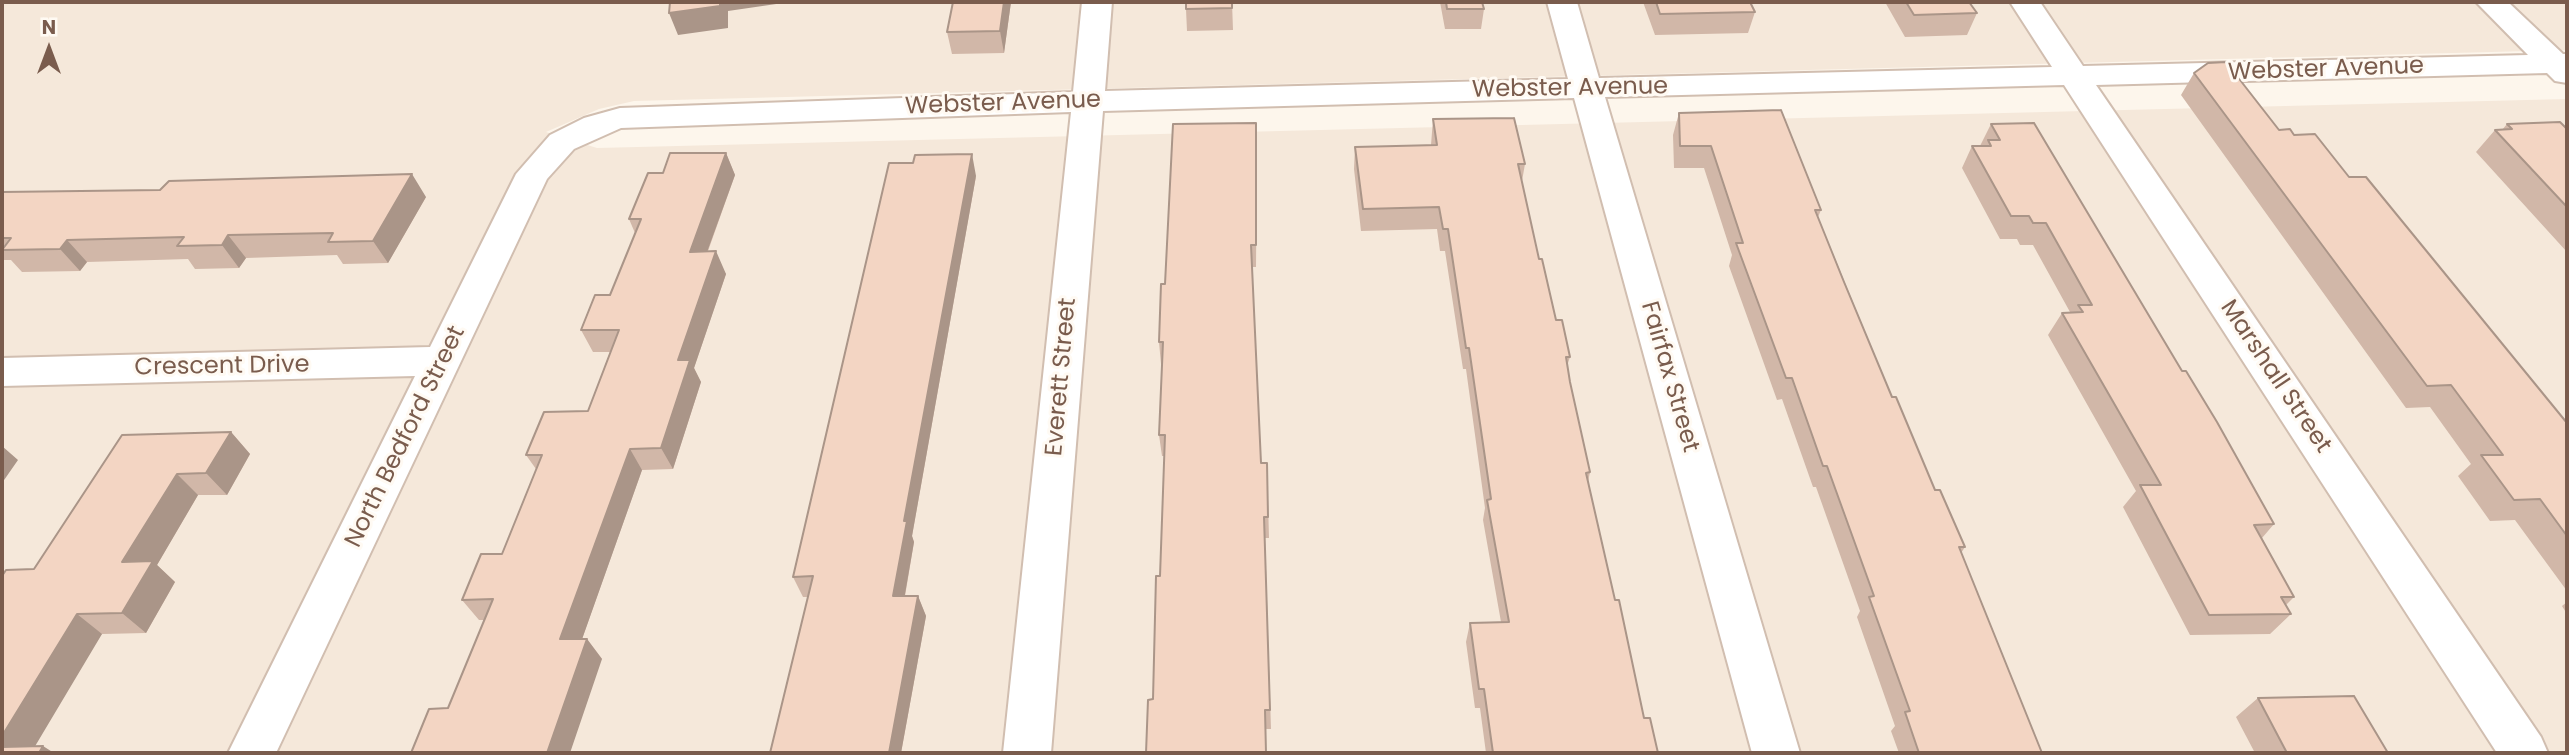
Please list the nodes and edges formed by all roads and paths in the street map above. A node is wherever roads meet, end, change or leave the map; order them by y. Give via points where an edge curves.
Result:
1 (1097, 2) edge
2 (1562, 2) edge
3 (2025, 2) edge
4 (2491, 2) edge
5 (2563, 67) edge
6 (2076, 77) junction
7 (1587, 89) junction
8 (1088, 100) junction
9 (576, 134) joint
10 (443, 361) junction
11 (2, 372) edge
12 (252, 753) edge
13 (1027, 753) edge
14 (1776, 753) edge
15 (2524, 753) edge

1 - 8 street, Everett Street
2 - 7 street, Fairfax Street
3 - 6 street, Marshall Street
4 - 5 street
5 - 6 street, Webster Avenue
6 - 7 street, Webster Avenue
6 - 15 street, Marshall Street
7 - 8 street, Webster Avenue
7 - 14 street, Fairfax Street
8 - 9 street, Webster Avenue via 636,115
8 - 13 street, Everett Street
9 - 10 street, North Bedford Street via 551,151 533,174
10 - 11 street, Crescent Drive
10 - 12 street, North Bedford Street

